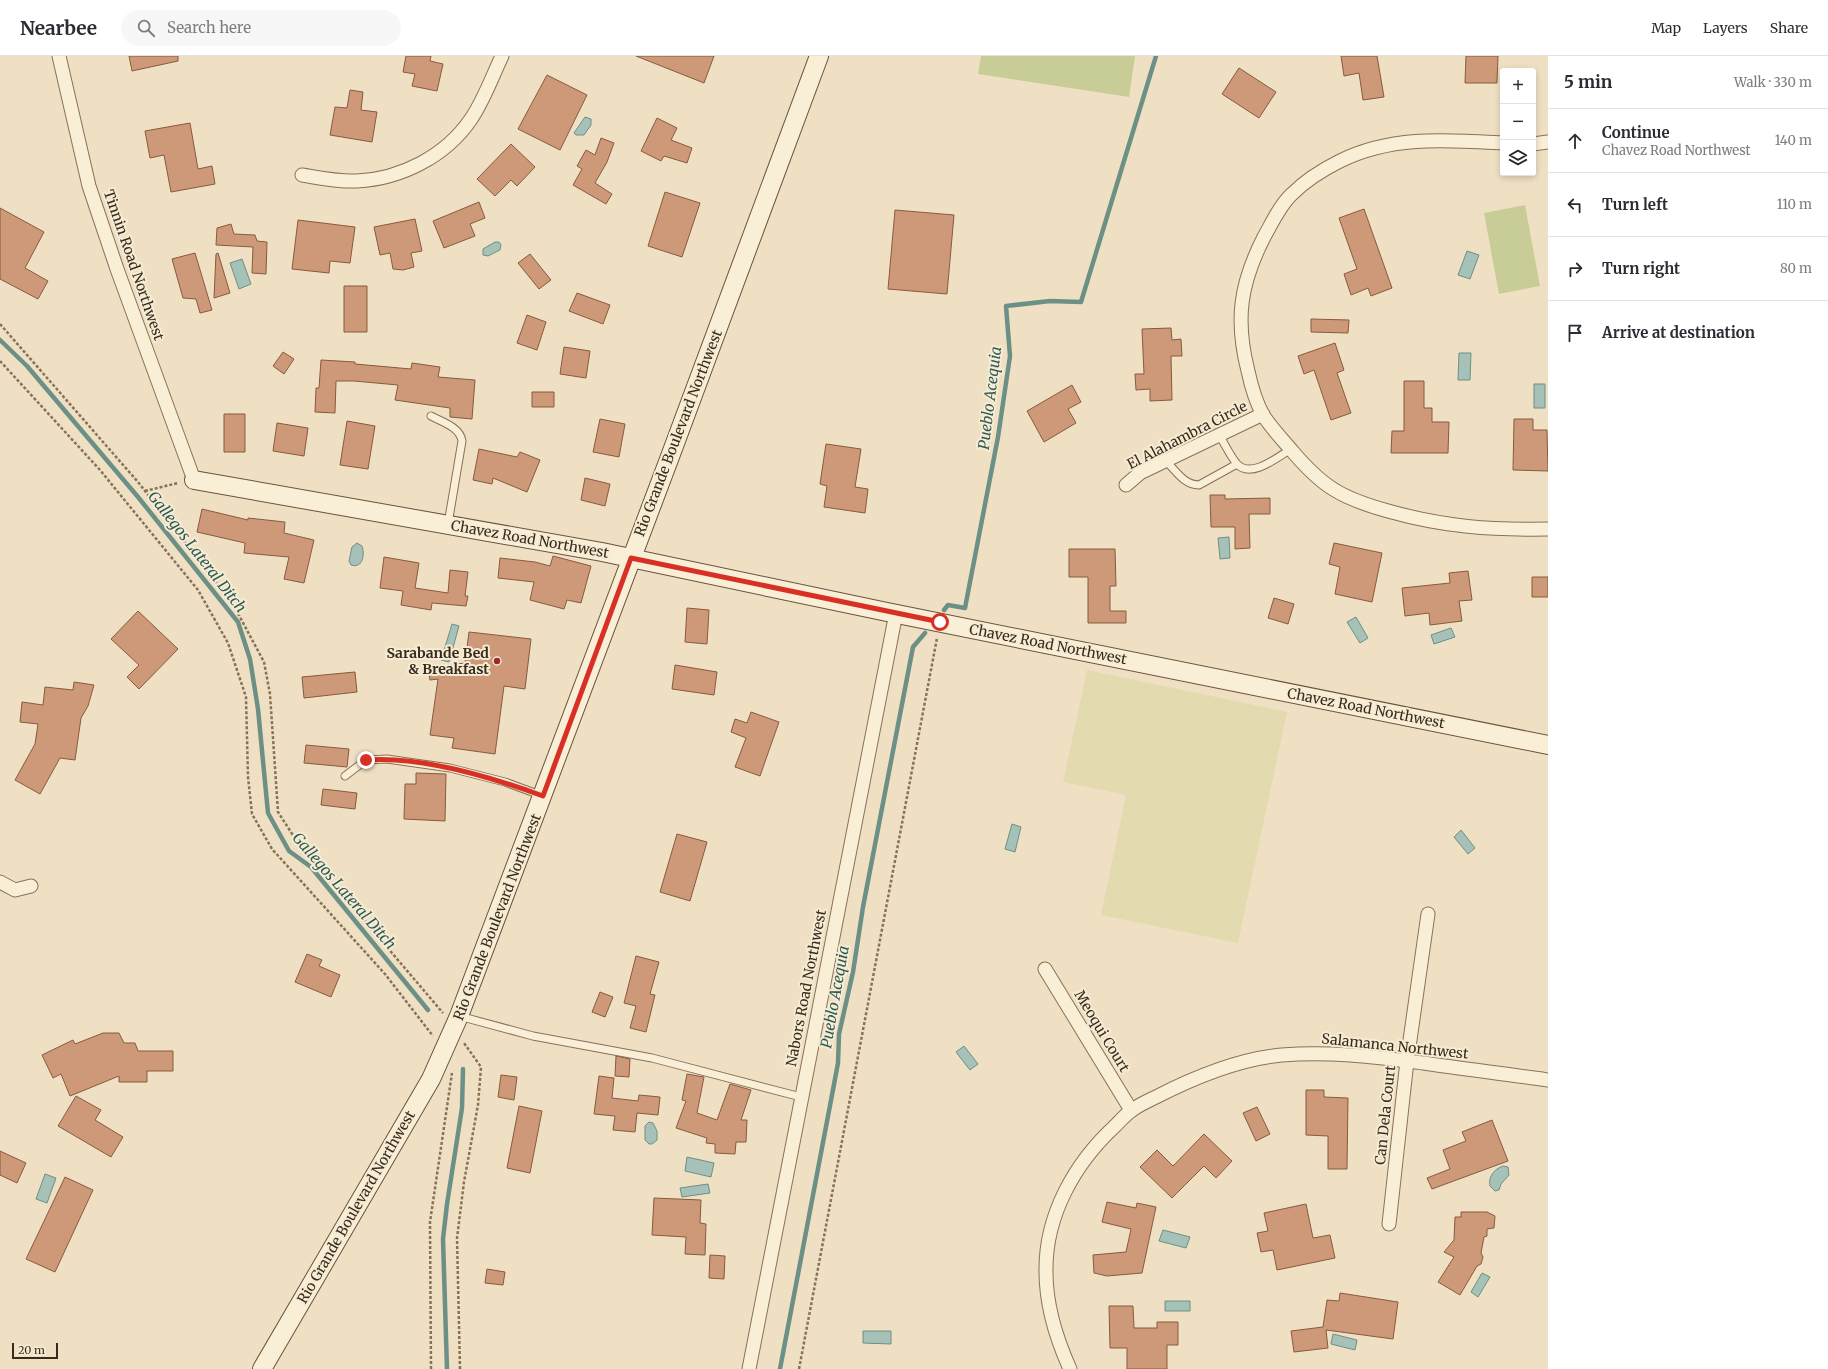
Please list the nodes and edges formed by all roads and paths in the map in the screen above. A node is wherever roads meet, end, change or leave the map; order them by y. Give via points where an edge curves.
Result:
1 (59, 56) edge
2 (502, 56) edge
3 (819, 56) edge
4 (1548, 142) edge
5 (1500, 143) edge
6 (1536, 144) edge
7 (302, 175) dead end
8 (0, 324) edge
9 (0, 361) edge
10 (1263, 414) junction
11 (431, 416) dead end
12 (1219, 435) junction
13 (1291, 449) junction
14 (1166, 461) junction
15 (1237, 464) junction
16 (194, 480) junction
17 (1126, 485) dead end
18 (145, 491) junction
19 (448, 525) junction
20 (1548, 529) edge
21 (631, 558) junction
22 (896, 613) junction
23 (940, 622) junction
24 (1548, 745) edge
25 (345, 776) dead end
26 (543, 796) junction
27 (0, 882) edge
28 (31, 886) dead end
29 (1428, 914) dead end
30 (1045, 969) dead end
31 (456, 1023) junction
32 (443, 1053) junction
33 (1407, 1061) junction
34 (1548, 1080) edge
35 (801, 1097) junction
36 (1131, 1110) junction
37 (1389, 1224) dead end
38 (262, 1369) edge
39 (431, 1369) edge
40 (460, 1369) edge
41 (748, 1369) edge
42 (799, 1369) edge
43 (1070, 1369) edge

1 - 16 street, Tinnin Road Northwest via 90,186
2 - 7 street via 472,118 459,134 432,157 397,173 357,182
3 - 21 street, Rio Grande Boulevard Northwest
4 - 6 street
5 - 10 street via 1424,140 1400,142 1340,161 1291,195 1275,217 1257,251 1246,284 1240,314 1243,349 1251,384
8 - 18 path
9 - 32 path via 100,470 198,590 228,643 246,697 248,777 252,814 272,849 385,974
10 - 12 street, El Alahambra Circle
10 - 13 street
11 - 19 lane via 458,431 462,441
12 - 14 street, El Alahambra Circle
12 - 15 lane
13 - 15 lane via 1257,469 1248,469
13 - 20 street via 1312,473 1334,490 1364,504 1412,518 1453,526 1502,530
14 - 15 lane via 1185,481 1196,485
14 - 17 street, El Alahambra Circle via 1140,473
16 - 18 path
16 - 19 street, Chavez Road Northwest
18 - 31 path via 233,604 264,662 270,694 278,812 296,840 444,1014
19 - 21 street, Chavez Road Northwest
21 - 22 street, Chavez Road Northwest
21 - 26 street, Rio Grande Boulevard Northwest
22 - 23 street, Chavez Road Northwest
22 - 35 street, Nabors Road Northwest
23 - 24 street, Chavez Road Northwest
23 - 42 path
25 - 26 lane via 366,760 387,758 450,768 505,782
26 - 31 street, Rio Grande Boulevard Northwest
27 - 28 street via 15,890
29 - 33 street, Can Dela Court
30 - 36 street, Meoqui Court
31 - 32 street, Rio Grande Boulevard Northwest
31 - 35 lane via 652,1058
31 - 40 path via 481,1067 478,1104 457,1238
32 - 38 street, Rio Grande Boulevard Northwest via 431,1079
32 - 39 path via 453,1069 430,1222
33 - 34 street, Salamanca Northwest
33 - 36 street, Salamanca Northwest via 1328,1053 1280,1055 1231,1066 1185,1082
33 - 37 street, Can Dela Court
35 - 41 street, Nabors Road Northwest
36 - 43 street, Salamanca Northwest via 1091,1151 1070,1180 1049,1240 1046,1271 1048,1307

